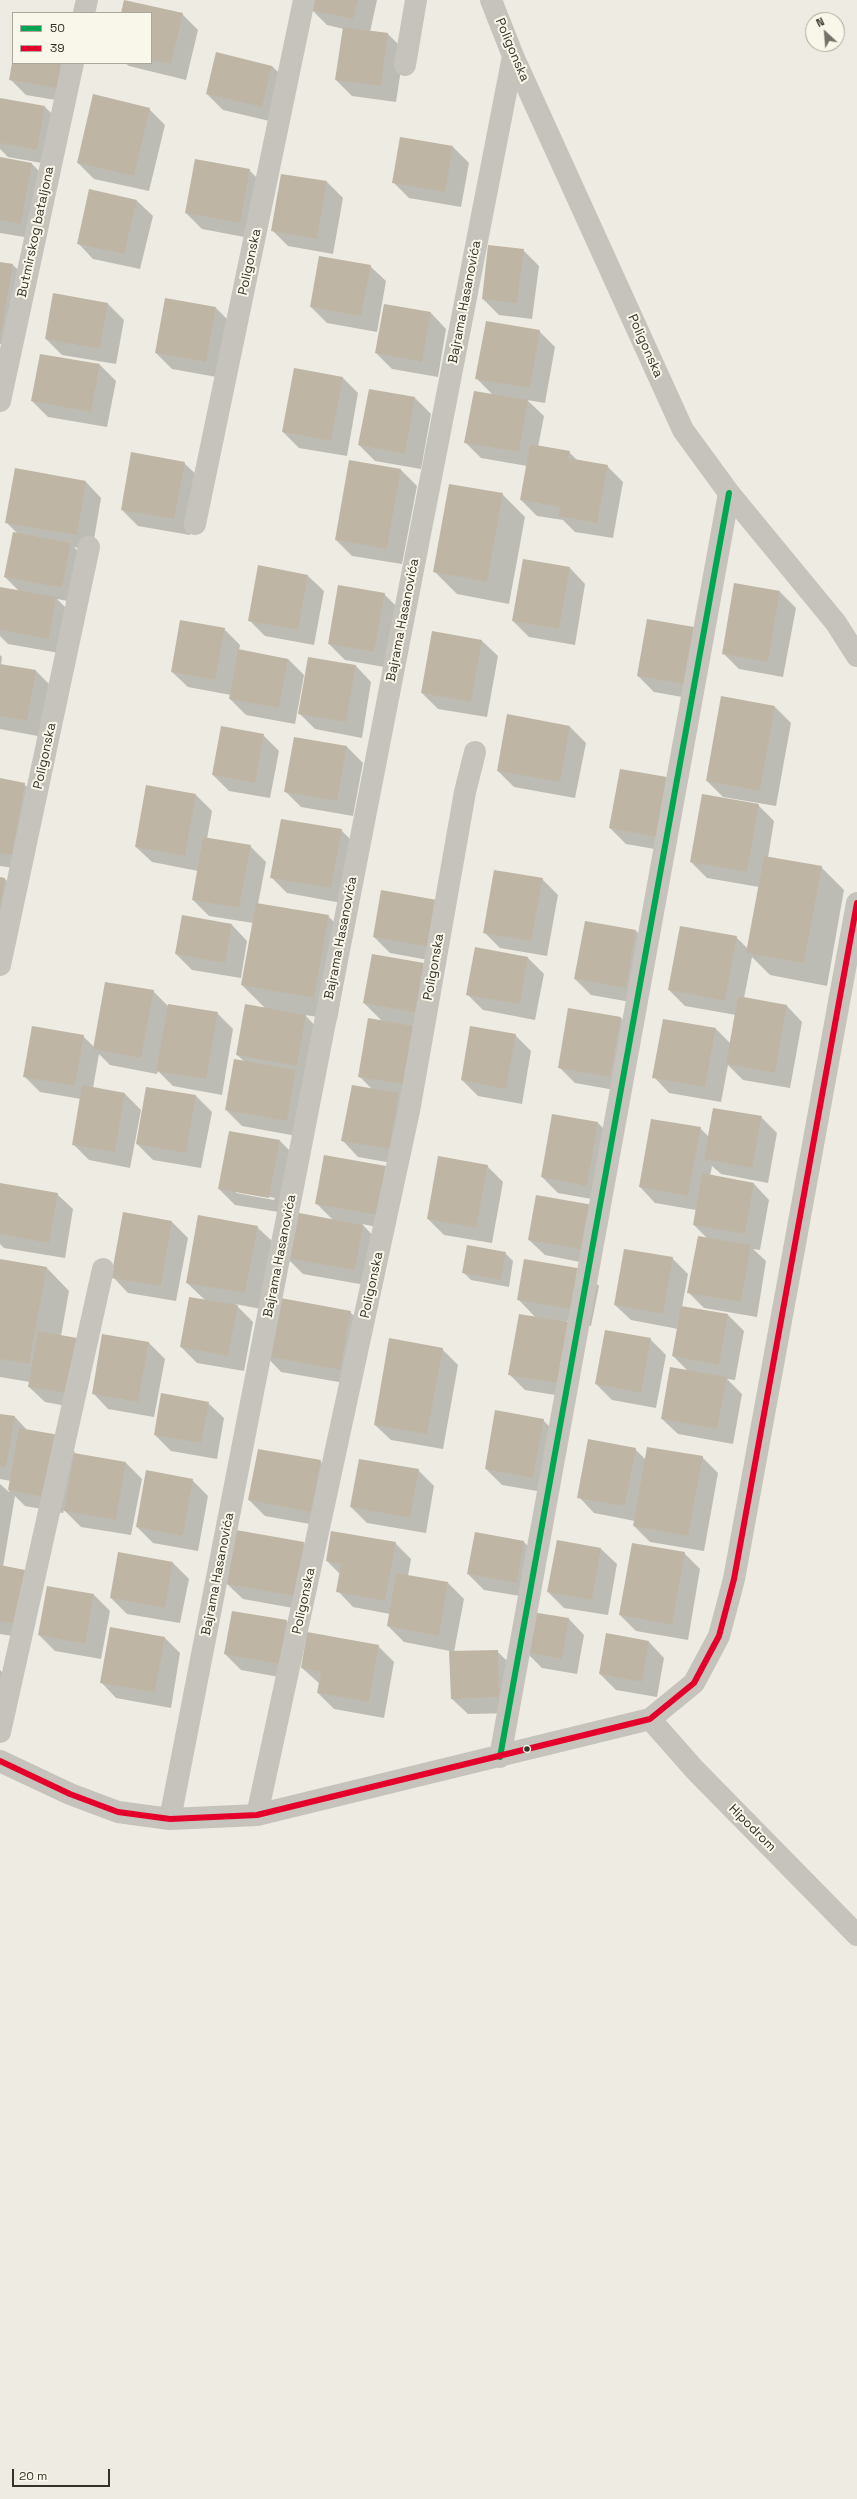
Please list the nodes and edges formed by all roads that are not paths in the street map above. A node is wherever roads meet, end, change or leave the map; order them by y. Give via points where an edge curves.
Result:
1 (87, 0) edge
2 (304, 0) edge
3 (416, 0) edge
4 (492, 0) edge
5 (84, 12) edge
6 (513, 56) junction
7 (73, 64) edge
8 (405, 65) dead end
9 (0, 401) edge
10 (729, 493) junction
11 (195, 524) dead end
12 (89, 547) dead end
13 (857, 656) edge
14 (475, 752) dead end
15 (857, 903) edge
16 (0, 965) edge
17 (103, 1270) dead end
18 (650, 1719) junction
19 (0, 1732) edge
20 (500, 1757) junction
21 (0, 1762) edge
22 (257, 1815) junction
23 (170, 1819) junction
24 (857, 1935) edge

1 - 5 street
2 - 11 street, Poligonska
3 - 8 street
4 - 6 street, Poligonska
6 - 10 street, Poligonska via 683,430
6 - 23 street, Bajrama Hasanovića
7 - 9 street, Butmirskog bataljona
10 - 13 street, Poligonska via 836,623
10 - 20 street
12 - 16 street, Poligonska
14 - 22 street, Poligonska via 465,792 409,1111
15 - 18 street via 734,1579 719,1636 694,1683
17 - 19 street
18 - 20 street
18 - 24 street, Hipodrom via 695,1770
20 - 22 street
21 - 23 street via 70,1794 118,1812
22 - 23 street

